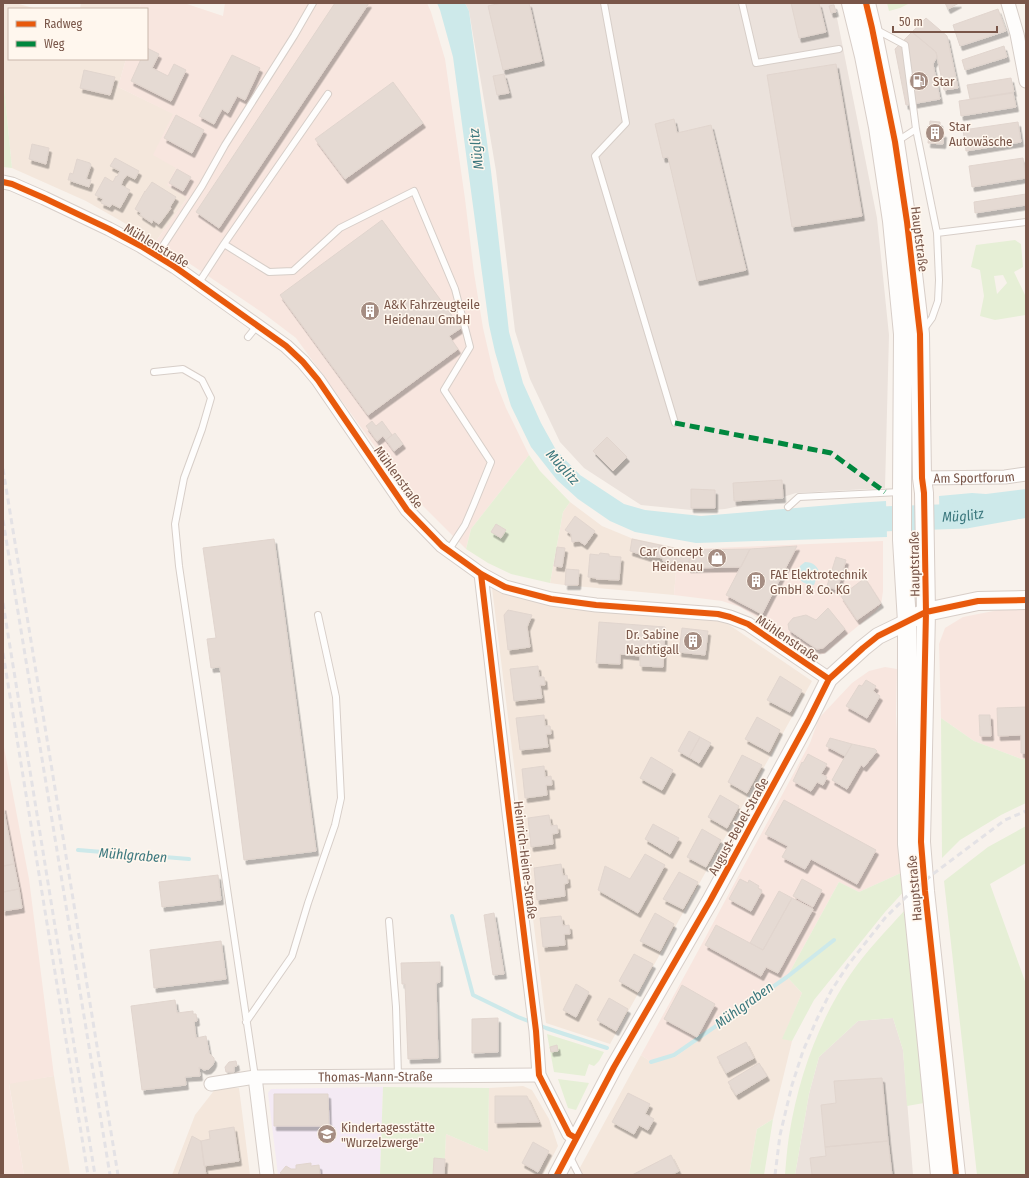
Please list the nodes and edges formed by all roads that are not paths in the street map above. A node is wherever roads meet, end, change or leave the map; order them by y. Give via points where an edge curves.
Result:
1 (313, 3) edge
2 (604, 3) edge
3 (742, 3) edge
4 (851, 3) edge
5 (866, 3) edge
6 (1008, 3) edge
7 (872, 28) junction
8 (839, 48) dead end
9 (1026, 81) edge
10 (328, 94) dead end
11 (916, 129) junction
12 (895, 142) junction
13 (3, 182) edge
14 (1026, 222) edge
15 (937, 232) junction
16 (224, 244) junction
17 (157, 256) junction
18 (198, 284) junction
19 (256, 326) junction
20 (920, 334) junction
21 (248, 337) dead end
22 (154, 372) dead end
23 (676, 423) dead end
24 (1026, 474) edge
25 (923, 486) junction
26 (902, 493) junction
27 (788, 507) dead end
28 (448, 551) junction
29 (481, 574) junction
30 (1026, 600) edge
31 (926, 612) junction
32 (318, 615) dead end
33 (906, 622) junction
34 (830, 679) junction
35 (389, 921) dead end
36 (246, 1022) junction
37 (398, 1075) junction
38 (539, 1075) junction
39 (255, 1077) junction
40 (211, 1084) dead end
41 (576, 1138) junction
42 (568, 1154) junction
43 (267, 1175) edge
44 (557, 1175) edge
45 (579, 1175) edge
46 (940, 1175) edge
47 (956, 1175) edge

1 - 17 lane
2 - 23 lane via 626,123 595,156
3 - 8 lane via 756,63
4 - 26 main road, Hauptstraße via 878,127 893,229 903,334
5 - 7 main road, Hauptstraße
6 - 9 street
7 - 11 lane via 905,45
7 - 12 main road, Hauptstraße
10 - 16 lane
11 - 12 lane
11 - 15 lane
12 - 20 main road, Hauptstraße
13 - 17 street, Mühlenstraße via 101,225
14 - 15 lane
15 - 20 lane via 938,301 932,318
16 - 18 lane
16 - 28 lane via 269,272 293,271 340,228 414,191 455,289 470,347 444,390 491,462 465,525
17 - 18 street, Mühlenstraße
18 - 19 street, Mühlenstraße
19 - 21 lane
19 - 28 street, Mühlenstraße via 286,346 303,362 407,510
20 - 25 main road, Hauptstraße
22 - 36 lane via 183,369 202,380 211,398 184,478 175,524
24 - 25 street, Am Sportforum
25 - 31 main road, Hauptstraße
26 - 27 lane via 799,497
26 - 33 main road, Hauptstraße
28 - 29 street, Mühlenstraße
29 - 34 street, Mühlenstraße via 505,586 551,599 730,617 748,624
29 - 38 street, Heinrich-Heine-Straße via 536,1031
30 - 31 main road, August-Bebel-Straße via 978,601
31 - 33 main road, August-Bebel-Straße
31 - 47 main road, Hauptstraße via 921,842
32 - 36 lane via 336,697 341,798 335,825 292,956
33 - 34 street, August-Bebel-Straße via 878,636
33 - 46 main road, Hauptstraße via 907,844
34 - 41 street, August-Bebel-Straße via 710,901 626,1045
35 - 37 lane
36 - 39 lane
37 - 38 street, Thomas-Mann-Straße
37 - 39 street, Thomas-Mann-Straße
38 - 41 street, Heinrich-Heine-Straße via 569,1134
39 - 40 street, Thomas-Mann-Straße
39 - 43 street
41 - 42 street, August-Bebel-Straße
42 - 44 street, August-Bebel-Straße
42 - 45 lane

